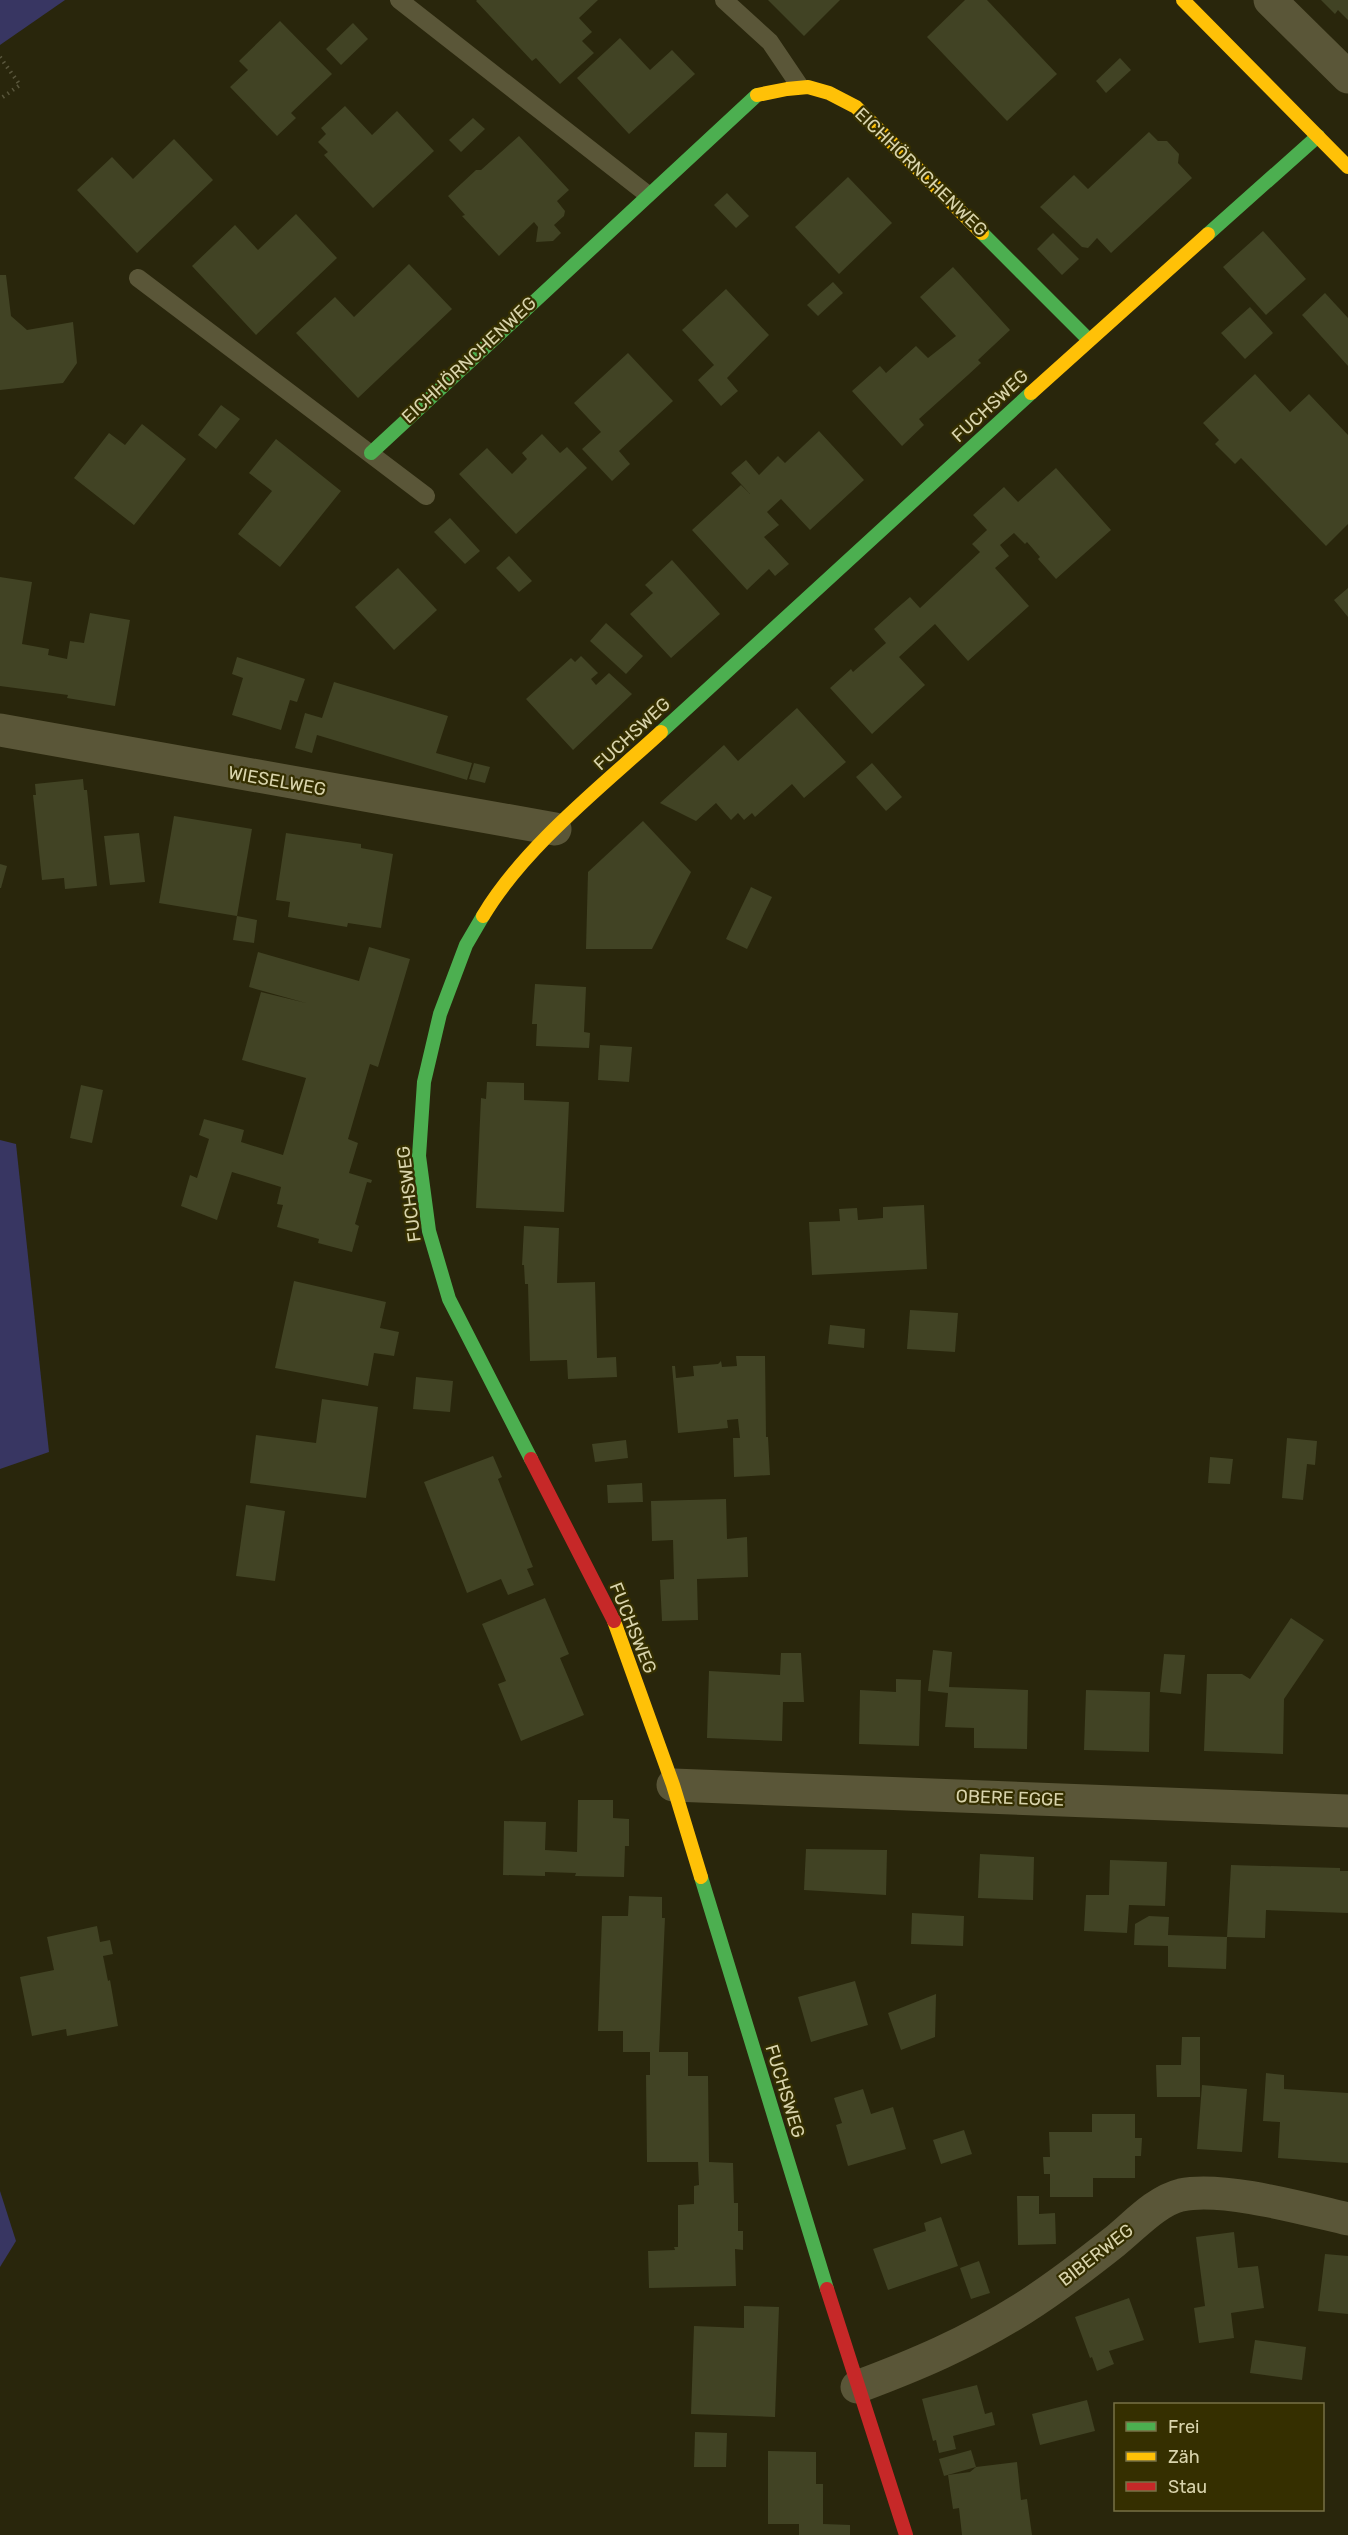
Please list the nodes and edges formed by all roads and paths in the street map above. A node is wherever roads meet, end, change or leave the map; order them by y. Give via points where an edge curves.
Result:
1 (399, 0) edge
2 (724, 0) edge
3 (1183, 0) edge
4 (1270, 0) edge
5 (0, 57) edge
6 (1348, 77) edge
7 (799, 85) junction
8 (0, 99) edge
9 (1318, 136) junction
10 (1348, 167) edge
11 (647, 194) junction
12 (138, 278) dead end
13 (1089, 340) junction
14 (371, 453) junction
15 (426, 496) dead end
16 (0, 730) edge
17 (555, 829) junction
18 (673, 1785) junction
19 (1348, 1811) edge
20 (1348, 2219) edge
21 (857, 2387) junction
22 (906, 2535) edge

1 - 11 lane
2 - 7 lane via 770,42
3 - 9 street
4 - 6 street
5 - 8 path via 20,86
7 - 11 street, EICHHÖRNCHENWEG via 756,95
7 - 13 street, EICHHÖRNCHENWEG via 827,90 856,107
9 - 10 street
9 - 13 street, FUCHSWEG
11 - 14 street, EICHHÖRNCHENWEG
12 - 14 lane
13 - 17 street, FUCHSWEG
14 - 15 lane
16 - 17 street, WIESELWEG
17 - 18 street, FUCHSWEG via 497,892 466,945 440,1014 424,1082 419,1156 429,1231 449,1299 614,1621
18 - 19 street, OBERE EGGE
18 - 21 street, FUCHSWEG
20 - 21 street, BIBERWEG via 1246,2197 1181,2195 1156,2207 1022,2309 931,2359
21 - 22 street, FUCHSWEG

